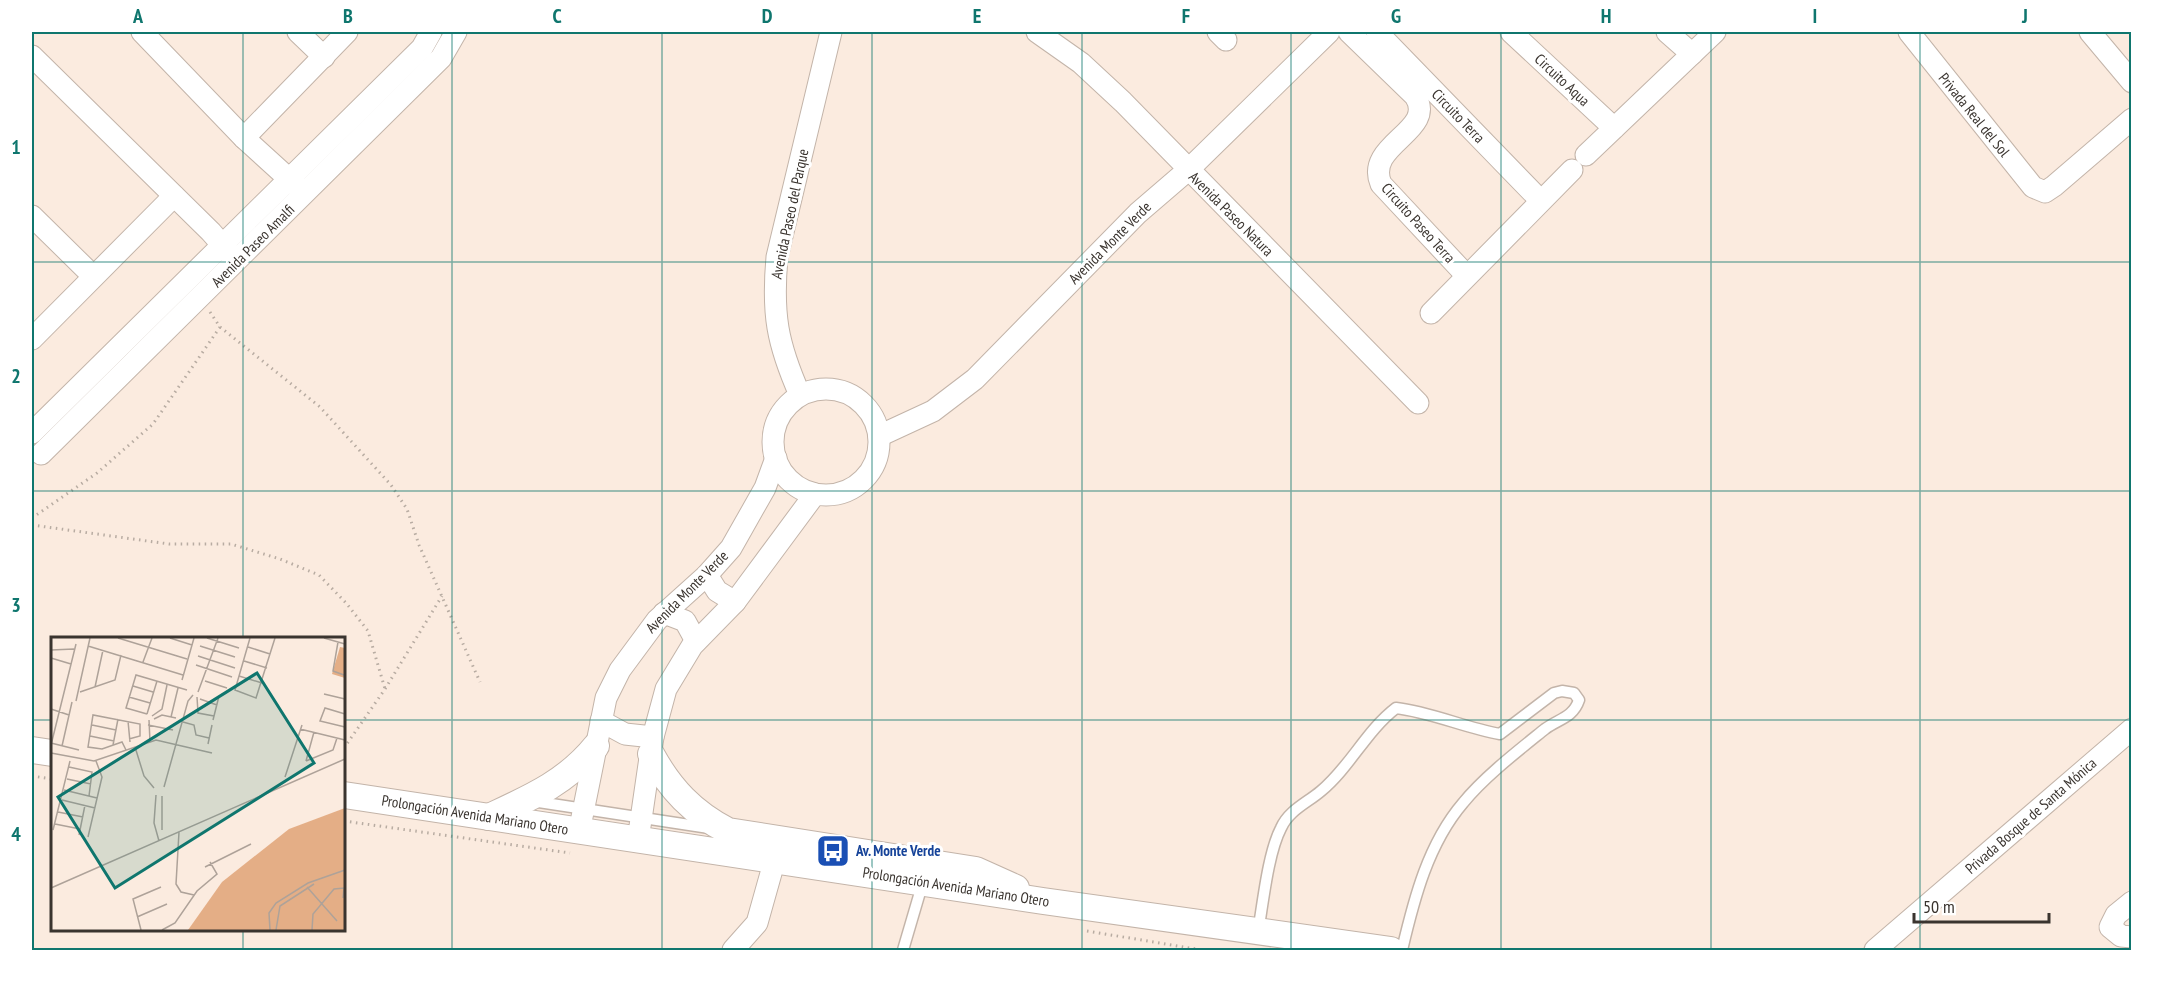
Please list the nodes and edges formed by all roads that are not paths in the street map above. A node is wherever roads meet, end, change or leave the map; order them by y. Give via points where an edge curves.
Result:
1 (142, 32) edge
2 (298, 32) edge
3 (347, 32) edge
4 (431, 32) edge
5 (456, 32) edge
6 (831, 32) edge
7 (1037, 32) edge
8 (1329, 32) edge
9 (1349, 32) edge
10 (1377, 32) edge
11 (1511, 32) edge
12 (1667, 32) edge
13 (1715, 32) edge
14 (1909, 32) edge
15 (2090, 32) edge
16 (1692, 54) junction
17 (32, 56) edge
18 (324, 57) junction
19 (2132, 82) edge
20 (2132, 119) edge
21 (1614, 128) junction
22 (244, 138) junction
23 (1188, 170) junction
24 (290, 179) junction
25 (305, 195) junction
26 (174, 196) junction
27 (1540, 200) junction
28 (32, 216) edge
29 (222, 245) junction
30 (237, 262) junction
31 (1466, 275) junction
32 (93, 276) junction
33 (1431, 313) dead end
34 (32, 339) edge
35 (800, 395) junction
36 (1418, 403) dead end
37 (32, 433) edge
38 (879, 436) junction
39 (41, 454) dead end
40 (776, 458) junction
41 (815, 494) junction
42 (707, 574) junction
43 (735, 602) junction
44 (664, 613) junction
45 (696, 641) junction
46 (2132, 729) edge
47 (598, 733) junction
48 (652, 746) junction
49 (32, 750) edge
50 (51, 753) edge
51 (345, 795) edge
52 (525, 800) junction
53 (489, 817) junction
54 (581, 820) junction
55 (640, 829) junction
56 (728, 831) junction
57 (775, 859) junction
58 (924, 882) junction
59 (1043, 901) junction
60 (2132, 902) edge
61 (1258, 932) junction
62 (2132, 937) edge
63 (1875, 950) edge
64 (733, 951) edge
65 (903, 951) edge
66 (1390, 951) edge
67 (1402, 951) edge

1 - 22 street
2 - 18 street
3 - 18 street
4 - 24 street, Avenida Paseo Amalfi via 422,48
5 - 25 street, Avenida Paseo Amalfi via 441,58
6 - 35 street, Avenida Paseo del Parque via 777,257 778,338
7 - 23 street, Avenida Paseo Natura via 1098,78
8 - 23 street, Avenida Monte Verde
9 - 31 street, Circuito Paseo Terra via 1415,96 1420,107 1415,123 1382,157 1377,172 1381,184
10 - 27 street, Circuito Terra
11 - 21 street, Circuito Aqua
12 - 16 street
13 - 16 street
14 - 20 street, Privada Real del Sol via 2033,187 2045,192
15 - 19 street
16 - 21 street
17 - 26 street
18 - 22 street
21 - 27 street
22 - 24 street
23 - 36 street, Avenida Paseo Natura
23 - 38 street, Avenida Monte Verde via 1138,213 975,379 933,411
24 - 25 street
24 - 29 street, Avenida Paseo Amalfi
25 - 30 street, Avenida Paseo Amalfi
26 - 29 street
26 - 32 street
27 - 31 street
28 - 32 street
29 - 30 street
29 - 37 street, Avenida Paseo Amalfi
30 - 39 street, Avenida Paseo Amalfi
31 - 33 street
32 - 34 street
35 - 38 street via 820,389 850,394 866,407
35 - 40 street via 778,418 773,438
38 - 41 street via 877,458 866,477 848,490
40 - 41 street via 791,482
40 - 42 street, Avenida Monte Verde via 744,528
41 - 43 street
42 - 43 street via 717,591
42 - 44 street, Avenida Monte Verde
43 - 45 street
44 - 45 street via 685,621
44 - 47 street, Avenida Monte Verde via 620,670 606,698
45 - 48 street via 666,689
46 - 63 street, Privada Bosque de Santa Mónica
47 - 48 street via 625,734
47 - 52 street via 566,777
47 - 54 street, Avenida Monte Verde
48 - 55 street
48 - 56 street via 666,779 684,801
49 - 50 street
51 - 53 street, Prolongación Avenida Mariano Otero
52 - 53 street
52 - 54 lane
53 - 54 street, Prolongación Avenida Mariano Otero
54 - 55 street, Prolongación Avenida Mariano Otero
55 - 56 lane
55 - 57 street, Prolongación Avenida Mariano Otero
56 - 59 street via 976,870
57 - 58 street, Prolongación Avenida Mariano Otero
57 - 64 street via 758,923
58 - 59 street, Prolongación Avenida Mariano Otero
58 - 65 lane
59 - 61 street, Prolongación Avenida Mariano Otero
60 - 62 street via 2116,915 2110,927 2121,936
61 - 66 street, Prolongación Avenida Mariano Otero
61 - 67 lane via 1280,829 1288,816 1323,790 1390,712 1396,708 1410,710 1500,734 1554,693 1574,693 1579,700 1572,713 1547,727 1485,781 1463,802 1446,827 1413,903

